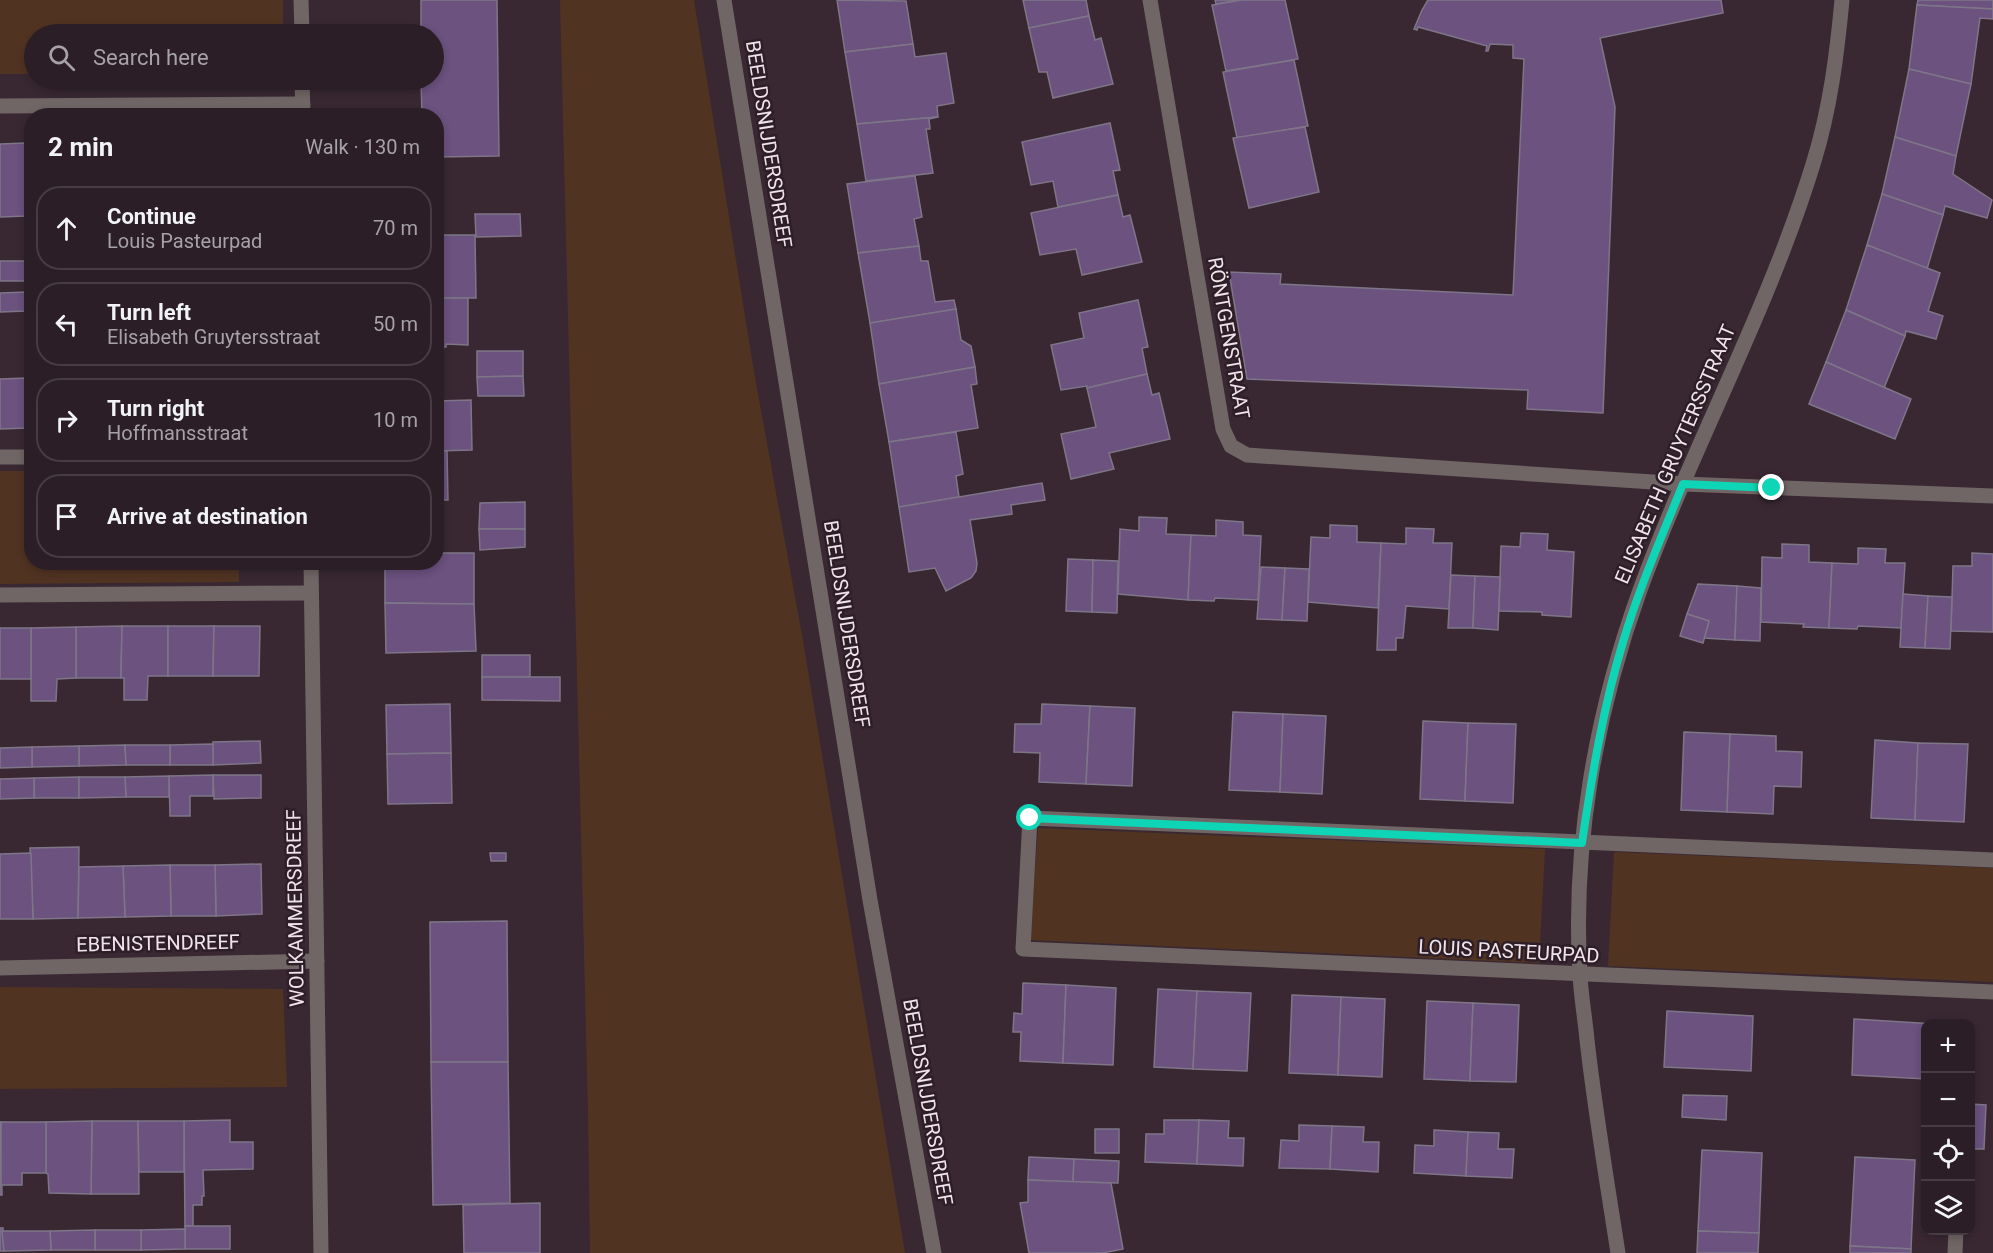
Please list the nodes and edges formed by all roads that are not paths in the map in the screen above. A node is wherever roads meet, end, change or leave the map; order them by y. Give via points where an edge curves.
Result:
1 (301, 0) edge
2 (724, 0) edge
3 (1150, 0) edge
4 (1842, 0) edge
5 (302, 24) edge
6 (303, 90) edge
7 (0, 106) edge
8 (152, 108) edge
9 (303, 108) edge
10 (0, 457) edge
11 (24, 457) edge
12 (1683, 484) junction
13 (1993, 496) edge
14 (311, 570) edge
15 (311, 593) junction
16 (0, 595) edge
17 (1582, 843) junction
18 (1993, 860) edge
19 (317, 961) junction
20 (0, 968) edge
21 (1580, 975) junction
22 (1993, 992) edge
23 (1956, 1235) edge
24 (321, 1253) edge
25 (934, 1253) edge
26 (1618, 1253) edge
27 (1955, 1253) edge

1 - 5 street
2 - 25 street, BEELDSNIJDERSDREEF via 870,900
3 - 12 street, RÖNTGENSTRAAT via 1223,429 1231,446 1246,455
4 - 12 street, ELISABETH GRUYTERSSTRAAT via 1825,116 1814,159 1764,297
6 - 9 street
7 - 8 street
10 - 11 street
12 - 13 street, RÖNTGENSTRAAT
12 - 17 street, ELISABETH GRUYTERSSTRAAT via 1640,590 1606,702
14 - 15 street, WOLKAMMERSDREEF
15 - 16 street
15 - 19 street, WOLKAMMERSDREEF
17 - 18 street
17 - 21 street, ELISABETH GRUYTERSSTRAAT
17 - 21 street, LOUIS PASTEURPAD via 1030,818 1023,949
19 - 20 street, EBENISTENDREEF
19 - 24 street, WOLKAMMERSDREEF
21 - 22 street, LOUIS PASTEURPAD
21 - 26 street, ELISABETH GRUYTERSSTRAAT via 1597,1122
23 - 27 street

